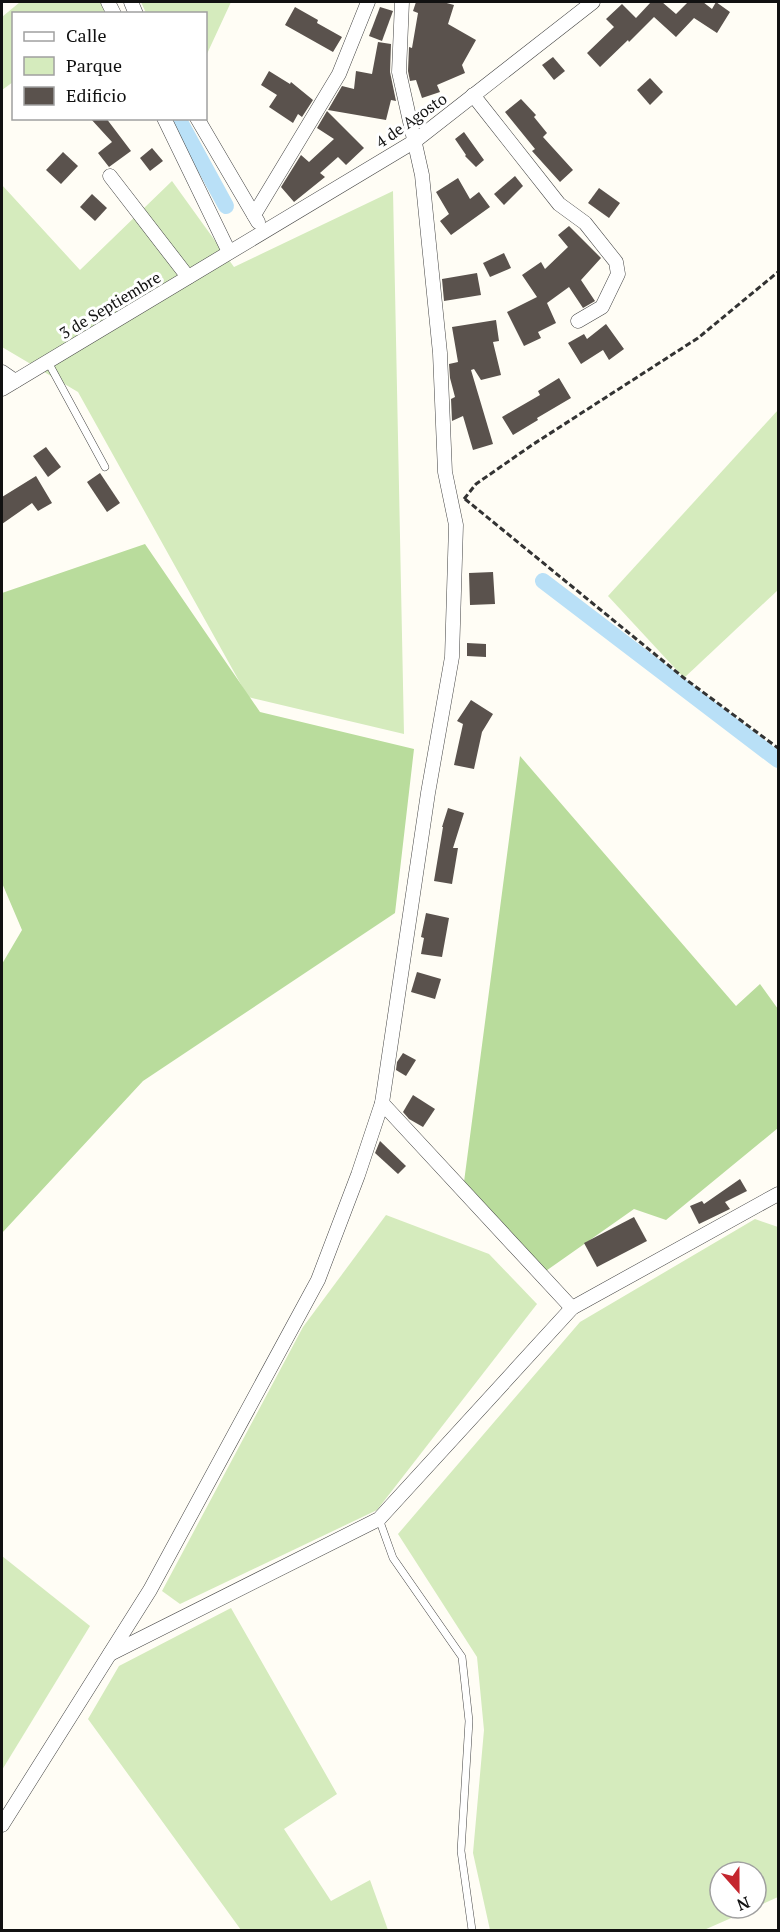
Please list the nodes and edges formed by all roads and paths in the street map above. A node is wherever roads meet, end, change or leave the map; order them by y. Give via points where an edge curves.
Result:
1 (368, 2) edge
2 (402, 2) edge
3 (593, 2) edge
4 (473, 95) junction
5 (165, 120) edge
6 (198, 120) edge
7 (415, 141) junction
8 (110, 176) dead end
9 (254, 215) junction
10 (264, 231) junction
11 (232, 250) junction
12 (778, 272) edge
13 (188, 277) junction
14 (578, 321) dead end
15 (48, 362) junction
16 (2, 372) edge
17 (15, 381) junction
18 (2, 389) edge
19 (105, 468) dead end
20 (448, 485) junction
21 (464, 499) junction
22 (778, 748) edge
23 (382, 1103) junction
24 (778, 1194) edge
25 (572, 1308) junction
26 (379, 1519) junction
27 (110, 1654) junction
28 (2, 1825) edge
29 (472, 1930) edge

1 - 9 street via 339,74
2 - 7 street via 399,72
3 - 4 street, 4 de Agosto
4 - 7 street, 4 de Agosto
4 - 14 street via 559,204 585,223 616,262 618,273 602,307
5 - 11 street
6 - 9 street
7 - 10 street, 4 de Agosto
7 - 20 street via 440,353
8 - 13 street
9 - 10 street
10 - 11 street, 4 de Agosto
11 - 13 street, 3 de Septiembre
12 - 21 path via 698,338 513,458 477,484
13 - 15 street, 3 de Septiembre
15 - 17 street, 3 de Septiembre
15 - 19 lane
16 - 17 street
17 - 18 street, 3 de Septiembre
20 - 21 path
20 - 23 street via 456,525 452,657
21 - 22 path via 684,678
23 - 25 street
23 - 27 street via 318,1280 156,1580
24 - 25 street
25 - 26 street
26 - 27 street
26 - 29 lane via 393,1558 462,1657 469,1721 461,1851
27 - 28 street

